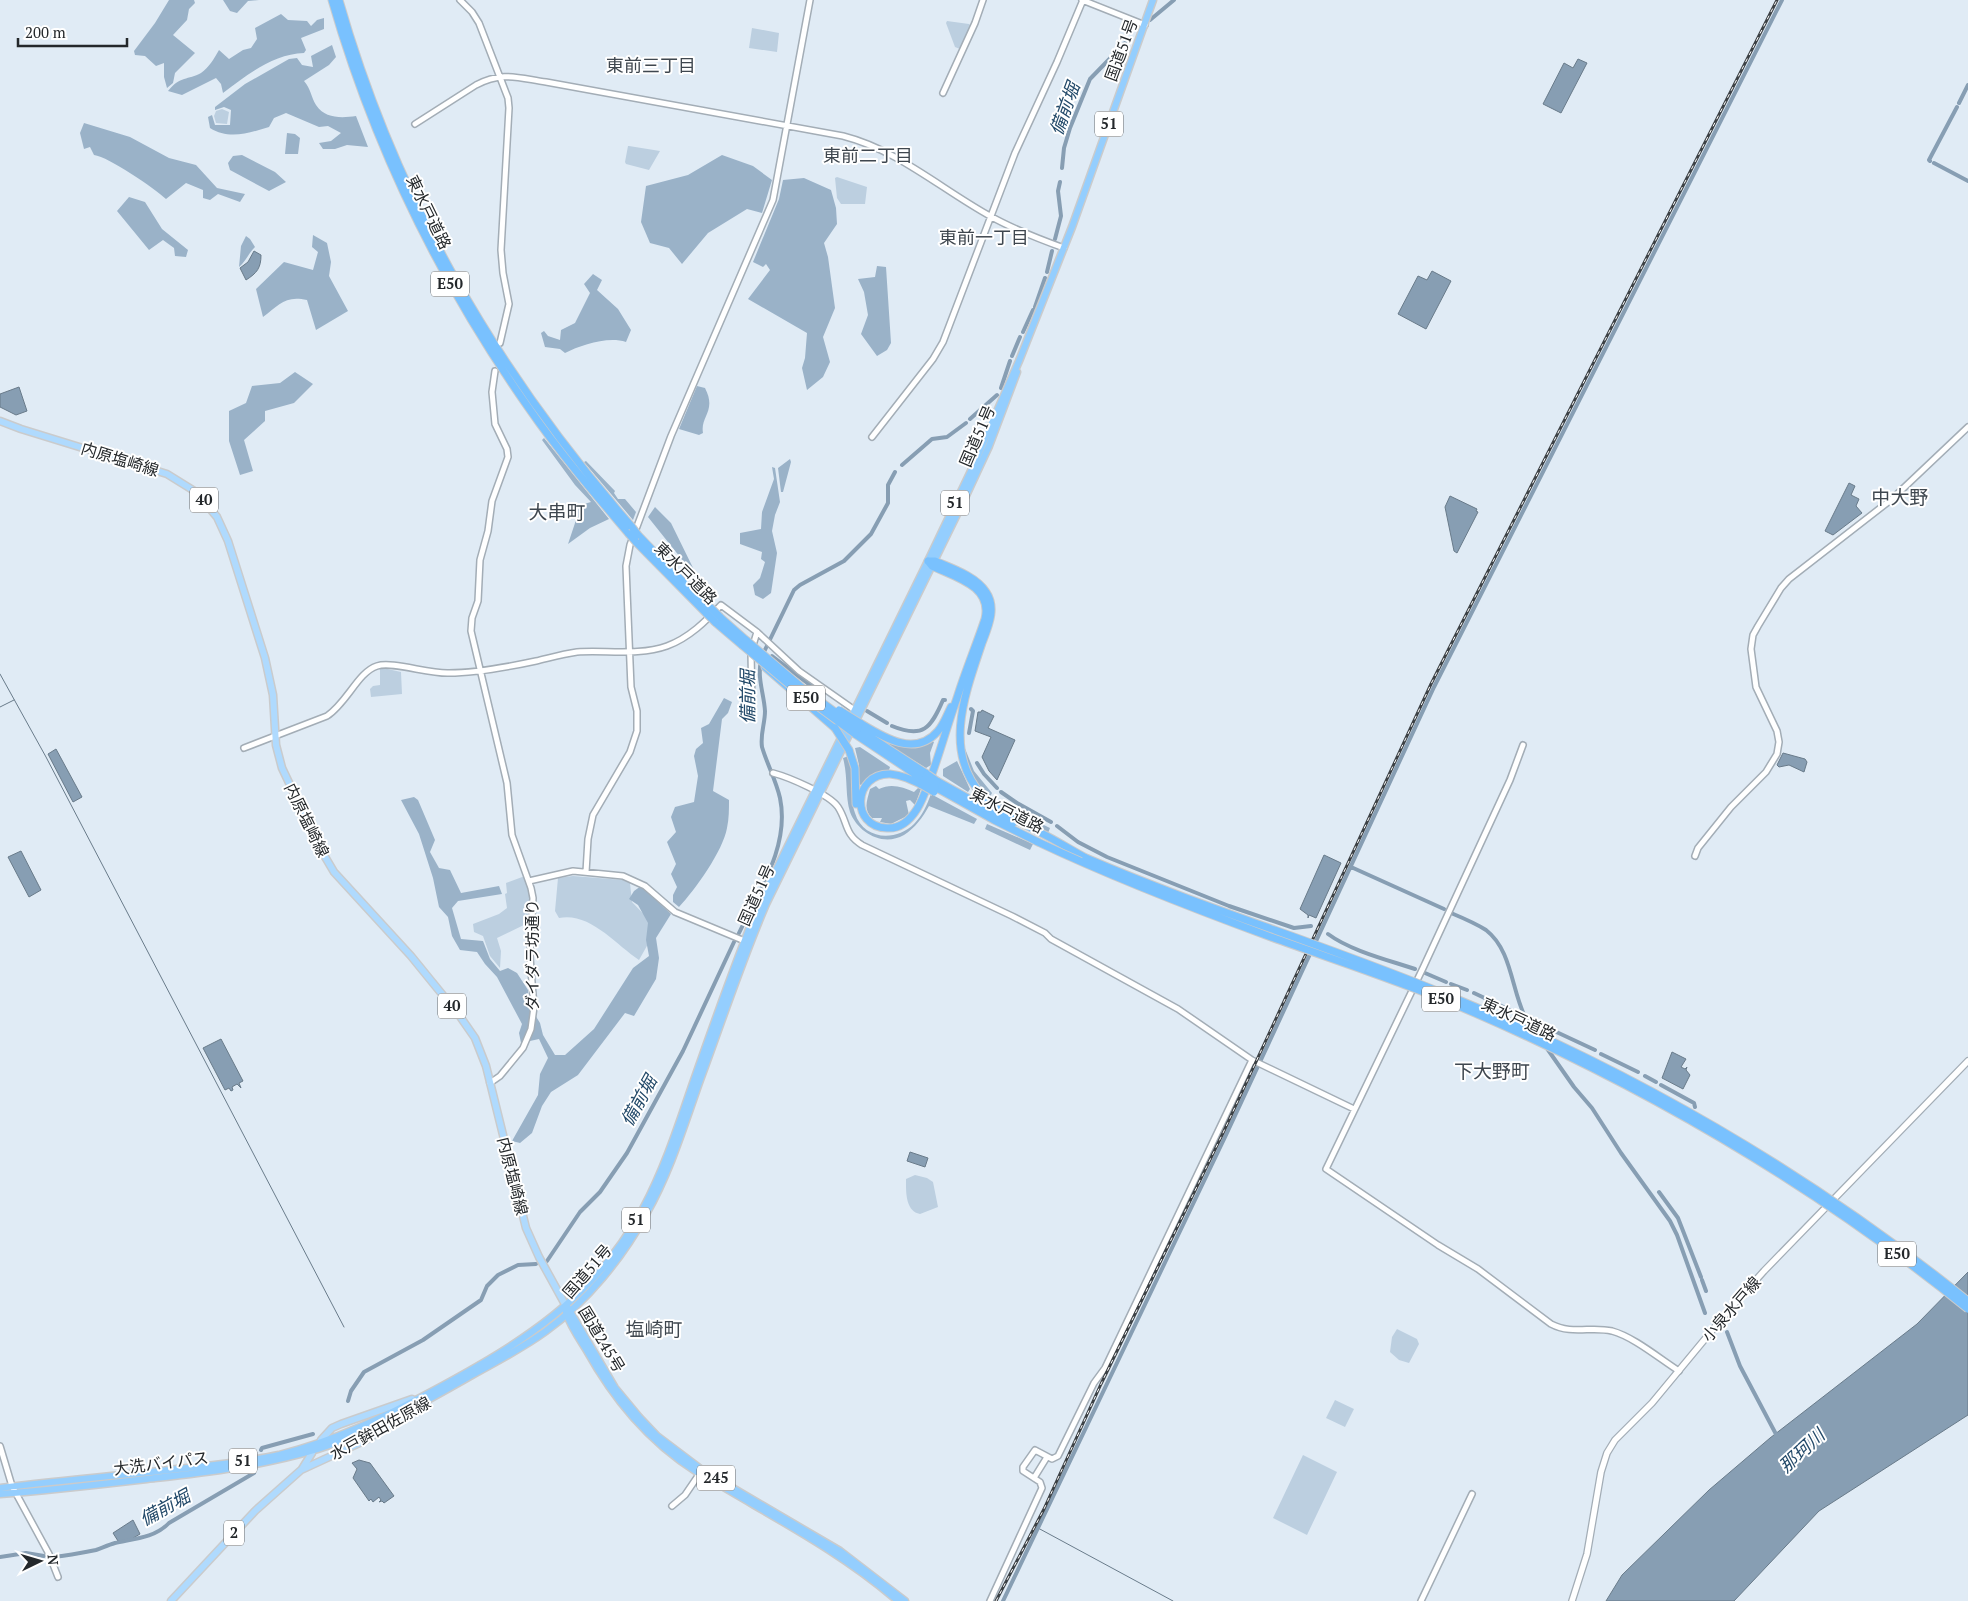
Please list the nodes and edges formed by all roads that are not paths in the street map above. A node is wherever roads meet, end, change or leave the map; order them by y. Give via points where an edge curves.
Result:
1 (332, 0) edge
2 (339, 0) edge
3 (460, 0) edge
4 (810, 0) edge
5 (983, 0) edge
6 (1082, 0) edge
7 (1153, 0) edge
8 (1145, 25) junction
9 (499, 76) junction
10 (943, 93) dead end
11 (415, 124) dead end
12 (788, 126) junction
13 (990, 216) junction
14 (1064, 248) junction
15 (500, 342) dead end
16 (494, 371) dead end
17 (0, 421) edge
18 (1968, 428) edge
19 (872, 437) dead end
20 (630, 531) junction
21 (931, 563) junction
22 (757, 632) junction
23 (744, 643) junction
24 (629, 651) junction
25 (759, 660) junction
26 (480, 670) junction
27 (966, 694) junction
28 (956, 700) junction
29 (752, 706) dead end
30 (857, 712) junction
31 (857, 729) junction
32 (275, 737) junction
33 (1523, 745) dead end
34 (244, 748) dead end
35 (773, 773) dead end
36 (924, 780) junction
37 (935, 786) junction
38 (817, 792) junction
39 (1040, 837) junction
40 (1695, 856) dead end
41 (586, 872) junction
42 (529, 881) junction
43 (742, 940) junction
44 (1968, 1061) edge
45 (1257, 1062) junction
46 (490, 1083) junction
47 (1354, 1109) junction
48 (1968, 1301) edge
49 (1968, 1309) edge
50 (568, 1310) junction
51 (1679, 1372) junction
52 (457, 1381) junction
53 (321, 1440) dead end
54 (0, 1446) edge
55 (312, 1454) dead end
56 (1047, 1457) junction
57 (302, 1470) junction
58 (700, 1474) junction
59 (1034, 1478) junction
60 (0, 1488) edge
61 (14, 1490) junction
62 (0, 1494) edge
63 (1472, 1494) dead end
64 (672, 1506) dead end
65 (58, 1577) dead end
66 (171, 1601) edge
67 (898, 1601) edge
68 (905, 1601) edge
69 (990, 1601) edge
70 (1421, 1601) edge
71 (1572, 1601) edge

1 - 20 highway, 東水戸道路 / E50 via 383,146 444,273 528,408 576,471
2 - 20 highway, 東水戸道路 / E50 via 389,143 450,270 534,406
3 - 9 street via 479,23
4 - 12 street
5 - 10 street
6 - 8 street
6 - 13 street
7 - 8 highway, 国道51号 / 51
8 - 14 highway, 国道51号 / 51
9 - 11 street via 476,84
9 - 12 street
9 - 15 street via 508,98 510,114 501,250 509,304
12 - 13 street via 843,136 881,149
12 - 24 street via 773,200 671,436 630,545 626,566
13 - 14 street
13 - 19 street via 934,359
14 - 21 highway, 国道51号 / 51 via 989,446
16 - 26 street, ダイダラ坊通り via 494,424 508,457 492,501 480,560 478,601 471,624
17 - 32 main road, 内原塩崎線 / 40 via 167,474 189,486 207,503 228,541 265,658 273,695
18 - 40 street via 1898,494 1780,588 1753,635 1751,649 1756,688 1777,731 1777,754 1766,772 1731,807
20 - 23 highway, 東水戸道路 / E50, bridge
21 - 27 highway via 977,582 991,602 990,620
21 - 28 highway via 975,588 986,605 985,619
21 - 30 highway, 国道51号 / 51
22 - 24 street via 722,605 677,642 656,649
22 - 29 street via 751,652
22 - 30 street via 800,671
23 - 25 highway, 東水戸道路 / E50, bridge
23 - 31 highway, 東水戸道路 / E50, bridge
24 - 26 street via 575,652
24 - 41 street via 637,731 630,752 593,815
25 - 27 highway, bridge via 771,674 832,724 842,737 855,768 860,817 881,832 900,830 922,808
25 - 31 highway, 東水戸道路 / E50, bridge
26 - 32 street via 441,673 393,665 376,666 362,676 339,708 317,721
26 - 42 street, ダイダラ坊通り via 507,783 512,835
27 - 39 highway via 960,742 962,759 972,782 996,808
28 - 31 highway via 936,733 919,743 892,741
28 - 36 highway via 926,791 912,817 898,827 881,828 862,812 862,793 867,784 877,777 886,774
30 - 38 highway, 国道51号 / 51
31 - 36 highway, 東水戸道路 / E50
32 - 34 street
32 - 46 main road, 内原塩崎線 / 40 via 282,768 332,869 412,956 469,1028 482,1054
33 - 47 street via 1423,968
35 - 38 street
36 - 37 highway, 東水戸道路 / E50, bridge
36 - 37 highway, bridge
37 - 39 highway, 東水戸道路 / E50
37 - 39 highway, 東水戸道路 / E50 via 993,822
38 - 43 highway, 国道51号 / 51 via 768,899
38 - 45 street via 834,802 846,829 857,842 1045,933 1178,1009
39 - 48 highway, 東水戸道路 / E50, bridge via 1167,892 1438,991 1602,1066 1690,1113 1790,1173 1860,1219
39 - 49 highway, 東水戸道路 / E50, bridge via 1164,897 1444,1000 1584,1064 1687,1118 1786,1178 1877,1239
41 - 42 street via 569,872
41 - 43 street via 634,880 675,912
42 - 46 street, ダイダラ坊通り via 533,898 530,957 533,1018 523,1048
43 - 50 highway, 国道51号 / 51 via 672,1144 650,1196 617,1249
44 - 51 main road, 小泉水戸線 via 1764,1271
45 - 47 street
45 - 56 street via 1105,1368 1094,1383 1058,1456
46 - 50 main road, 内原塩崎線 / 40 via 526,1228
47 - 51 street via 1326,1166 1328,1171 1478,1269 1551,1324 1565,1330 1605,1330 1620,1334
50 - 52 highway, 国道51号 / 51
50 - 58 highway, 国道245号 / 245 via 596,1367 622,1405 655,1440
50 - 68 highway, 国道245号 / 245 via 612,1383 657,1436 702,1470 840,1551
51 - 71 main road, 小泉水戸線 via 1620,1434 1607,1453 1599,1481 1588,1554
52 - 53 main road, 水戸鉾田佐原線 via 392,1408 341,1424
52 - 57 main road, 水戸鉾田佐原線 / 2 via 366,1440
52 - 61 highway, 大洗バイパス / 51 via 349,1438 281,1459 188,1474
54 - 61 street
55 - 57 main road, 水戸鉾田佐原線 / 2
56 - 59 street
56 - 59 street via 1035,1450 1026,1461 1023,1471
57 - 66 main road, 水戸鉾田佐原線 / 2 via 255,1511
58 - 64 street via 685,1495
58 - 67 highway, 国道245号 / 245 via 838,1555
59 - 69 street via 1042,1488
60 - 61 highway, 大洗バイパス / 51
61 - 62 highway, 大洗バイパス / 51
61 - 65 street
63 - 70 street

